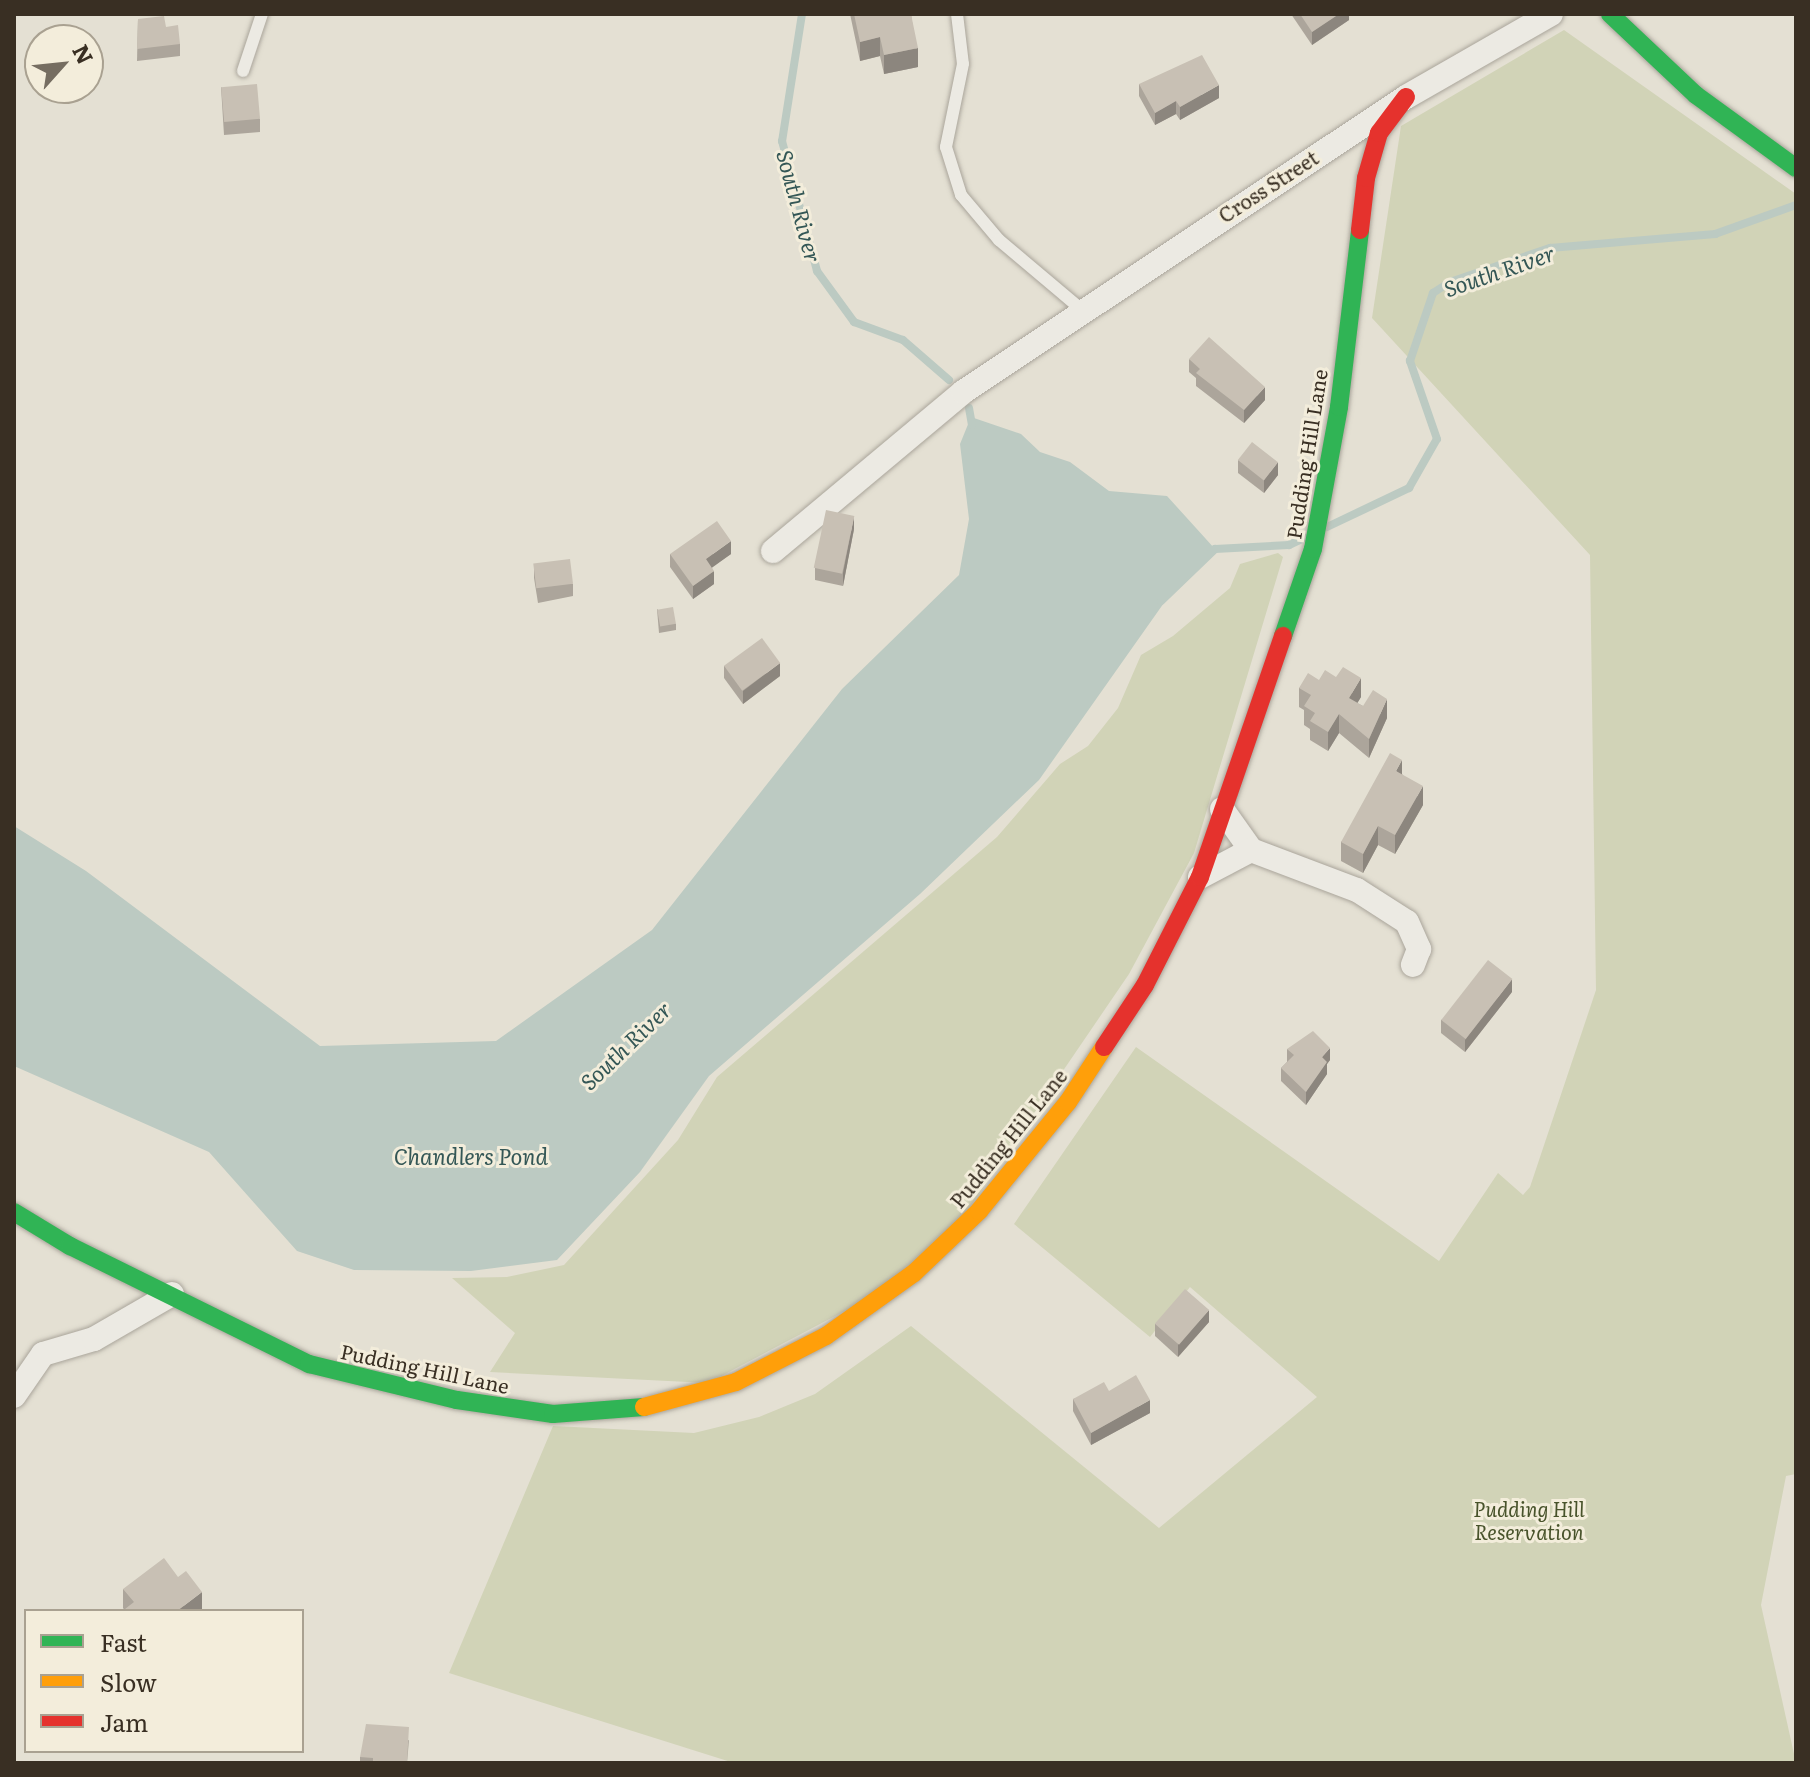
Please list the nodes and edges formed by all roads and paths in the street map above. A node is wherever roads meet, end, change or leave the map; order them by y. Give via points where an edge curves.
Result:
1 (262, 14) edge
2 (957, 14) edge
3 (1551, 14) edge
4 (1610, 14) edge
5 (243, 71) dead end
6 (1406, 97) junction
7 (1796, 168) edge
8 (1082, 310) junction
9 (773, 551) dead end
10 (1222, 809) junction
11 (1251, 850) junction
12 (1200, 877) junction
13 (1413, 965) dead end
14 (14, 1212) edge
15 (172, 1294) junction
16 (14, 1396) edge

1 - 5 lane
2 - 8 lane via 963,64 946,147 961,195 999,240
3 - 6 street, Cross Street
4 - 7 street via 1696,95
6 - 8 street, Cross Street
6 - 10 street, Pudding Hill Lane via 1379,133 1366,178 1321,520
8 - 9 street, Cross Street via 890,450
10 - 11 street
10 - 12 street, Pudding Hill Lane
11 - 12 street
11 - 13 street via 1357,890 1407,922 1419,949
12 - 15 street, Pudding Hill Lane via 1108,1044 979,1211 871,1307 736,1382 644,1407 553,1414 505,1410 309,1364
14 - 15 street, Pudding Hill Lane via 70,1246
15 - 16 street via 94,1339 43,1354

